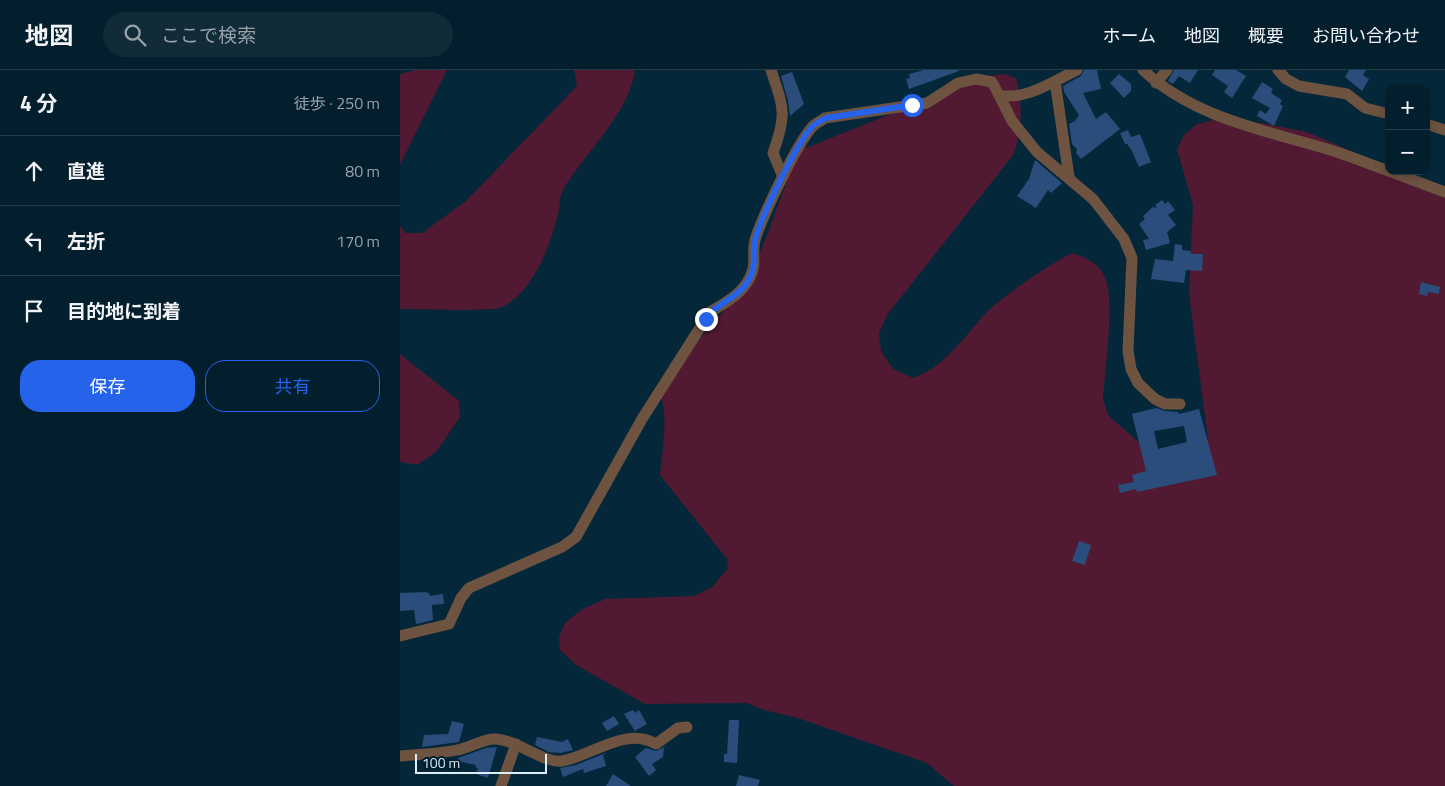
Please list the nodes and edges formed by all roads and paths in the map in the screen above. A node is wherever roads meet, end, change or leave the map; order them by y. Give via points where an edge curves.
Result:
1 (771, 70) edge
2 (984, 70) edge
3 (1077, 70) edge
4 (1143, 70) edge
5 (1167, 70) edge
6 (1278, 70) edge
7 (1055, 81) junction
8 (992, 82) junction
9 (1156, 82) junction
10 (999, 95) junction
11 (1385, 113) edge
12 (1430, 125) edge
13 (1445, 130) edge
14 (1385, 170) edge
15 (1400, 175) edge
16 (783, 177) junction
17 (1068, 177) junction
18 (1445, 192) edge
19 (1180, 404) dead end
20 (400, 636) edge
21 (686, 727) dead end
22 (516, 744) junction
23 (400, 756) edge
24 (501, 786) edge

1 - 16 street via 784,117 773,153
2 - 8 street
3 - 7 street
4 - 9 street
5 - 9 street
6 - 11 street via 1299,86 1347,94 1365,108
7 - 10 street via 1036,90 1007,97
7 - 17 street
8 - 10 street
8 - 16 street via 976,78 958,83 927,103 826,118 805,136
9 - 14 street via 1207,112
10 - 17 street via 1012,121 1037,152
12 - 13 street
15 - 18 street
16 - 20 street via 754,241 756,262 746,284 710,312 642,419 576,537 562,547 469,588 449,624
17 - 19 street via 1093,199 1124,239 1132,258 1128,352 1131,369 1138,383 1154,400
21 - 22 street via 678,728 656,744 639,737 607,744 561,761 540,756
22 - 23 street via 494,739 456,750
22 - 24 street

